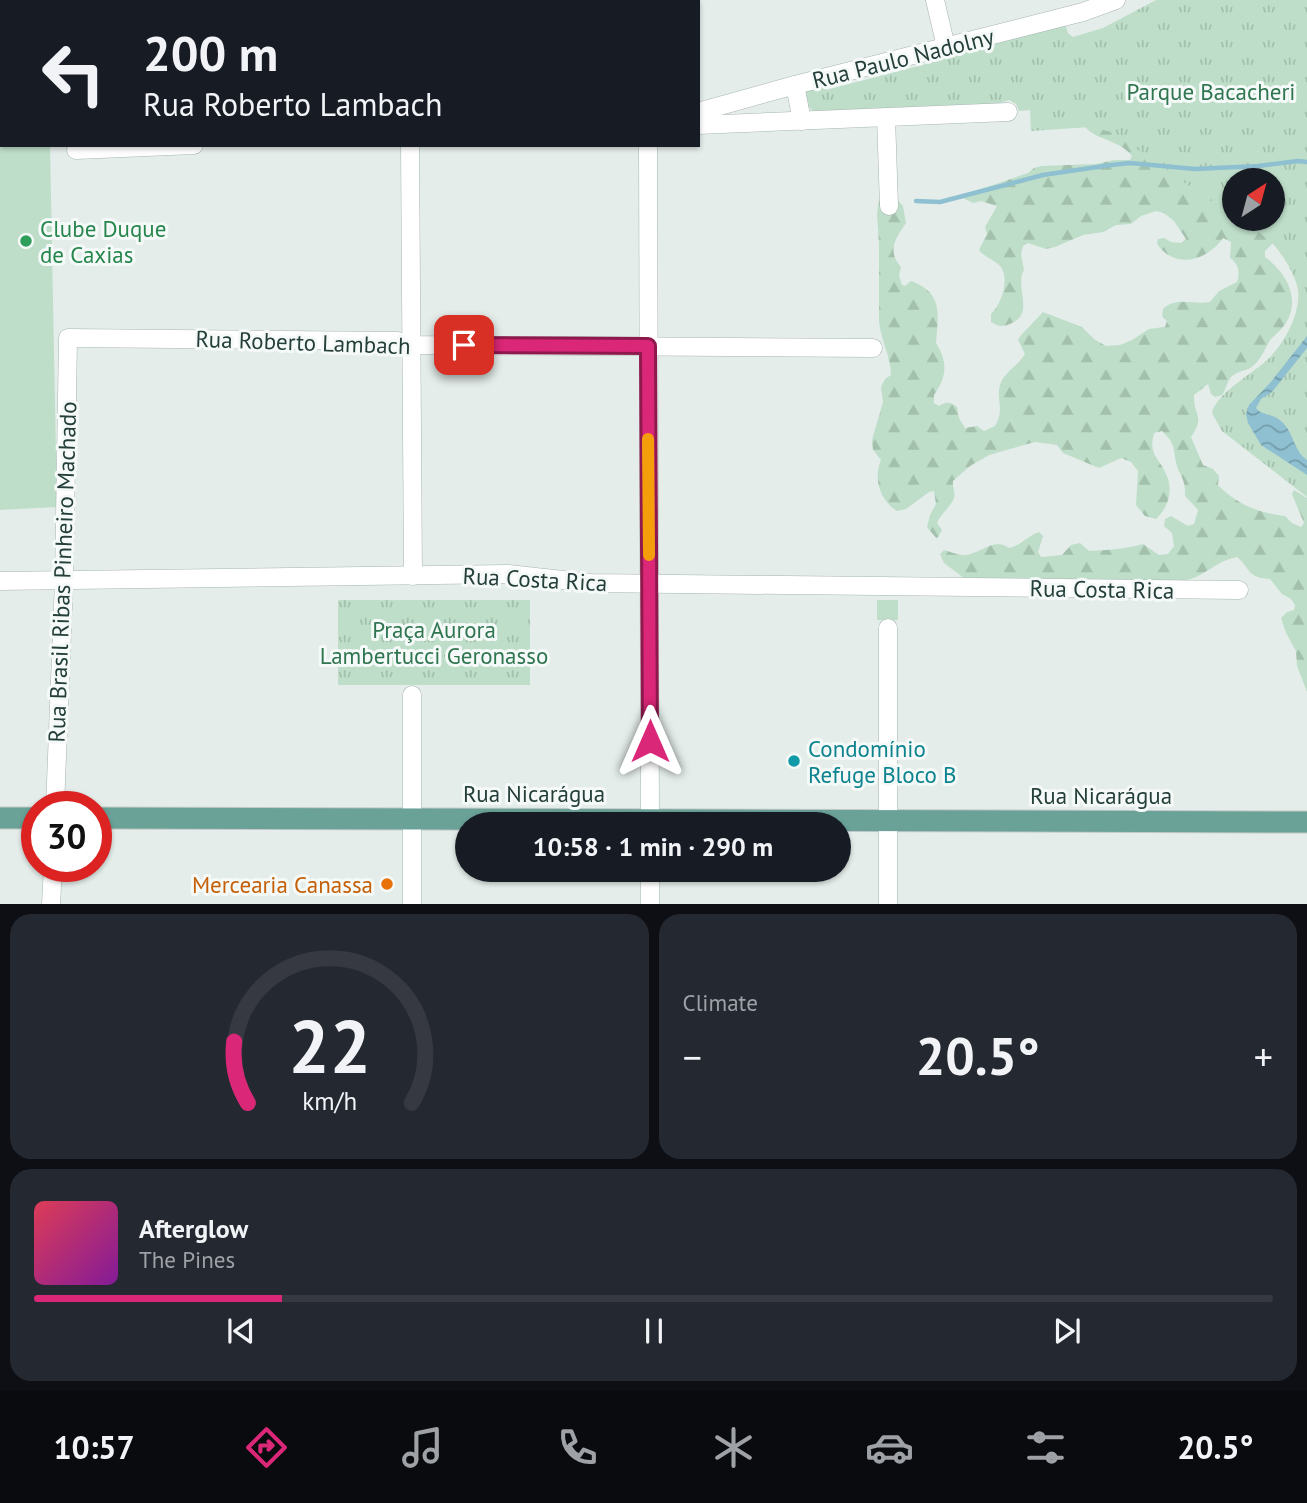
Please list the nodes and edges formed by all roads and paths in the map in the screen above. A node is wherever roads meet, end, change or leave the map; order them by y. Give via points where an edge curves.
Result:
1 (934, 0) edge
2 (1112, 2) edge
3 (946, 47) junction
4 (795, 85) junction
5 (700, 112) edge
6 (1008, 112) dead end
7 (886, 117) junction
8 (802, 121) junction
9 (700, 125) edge
10 (129, 147) edge
11 (410, 147) edge
12 (648, 147) edge
13 (76, 150) dead end
14 (889, 206) dead end
15 (68, 338) joint
16 (412, 345) junction
17 (648, 346) junction
18 (873, 348) dead end
19 (413, 576) junction
20 (0, 581) edge
21 (64, 581) junction
22 (649, 584) junction
23 (1239, 590) dead end
24 (888, 628) dead end
25 (412, 695) dead end
26 (56, 791) edge
27 (650, 812) edge
28 (0, 818) edge
29 (21, 818) edge
30 (112, 818) edge
31 (411, 819) junction
32 (455, 820) edge
33 (851, 820) edge
34 (888, 820) junction
35 (1307, 822) edge
36 (52, 882) edge
37 (650, 882) edge
38 (51, 904) edge
39 (412, 904) edge
40 (650, 904) edge
41 (888, 904) edge

1 - 3 street
2 - 3 street, Rua Paulo Nadolny
3 - 4 street, Rua Paulo Nadolny
4 - 5 street, Rua Paulo Nadolny
4 - 8 street
6 - 7 street
7 - 8 street
7 - 14 street
8 - 9 street
10 - 13 street
11 - 16 street
12 - 17 street
15 - 16 street, Rua Roberto Lambach via 397,341
15 - 21 street, Rua Brasil Ribas Pinheiro Machado
16 - 17 street, Rua Roberto Lambach
16 - 19 street
17 - 18 street, Rua Roberto Lambach
17 - 22 street
19 - 21 street, Rua Costa Rica
19 - 22 street, Rua Costa Rica via 508,574
20 - 21 street, Rua Costa Rica
21 - 26 street, Rua Brasil Ribas Pinheiro Machado
22 - 23 street, Rua Costa Rica
22 - 27 street
24 - 34 street
25 - 31 street
28 - 29 main road
30 - 31 main road, Rua Nicarágua
31 - 32 main road, Rua Nicarágua
31 - 39 street
33 - 34 main road, Rua Nicarágua
34 - 35 main road, Rua Nicarágua
34 - 41 street
36 - 38 street
37 - 40 street

